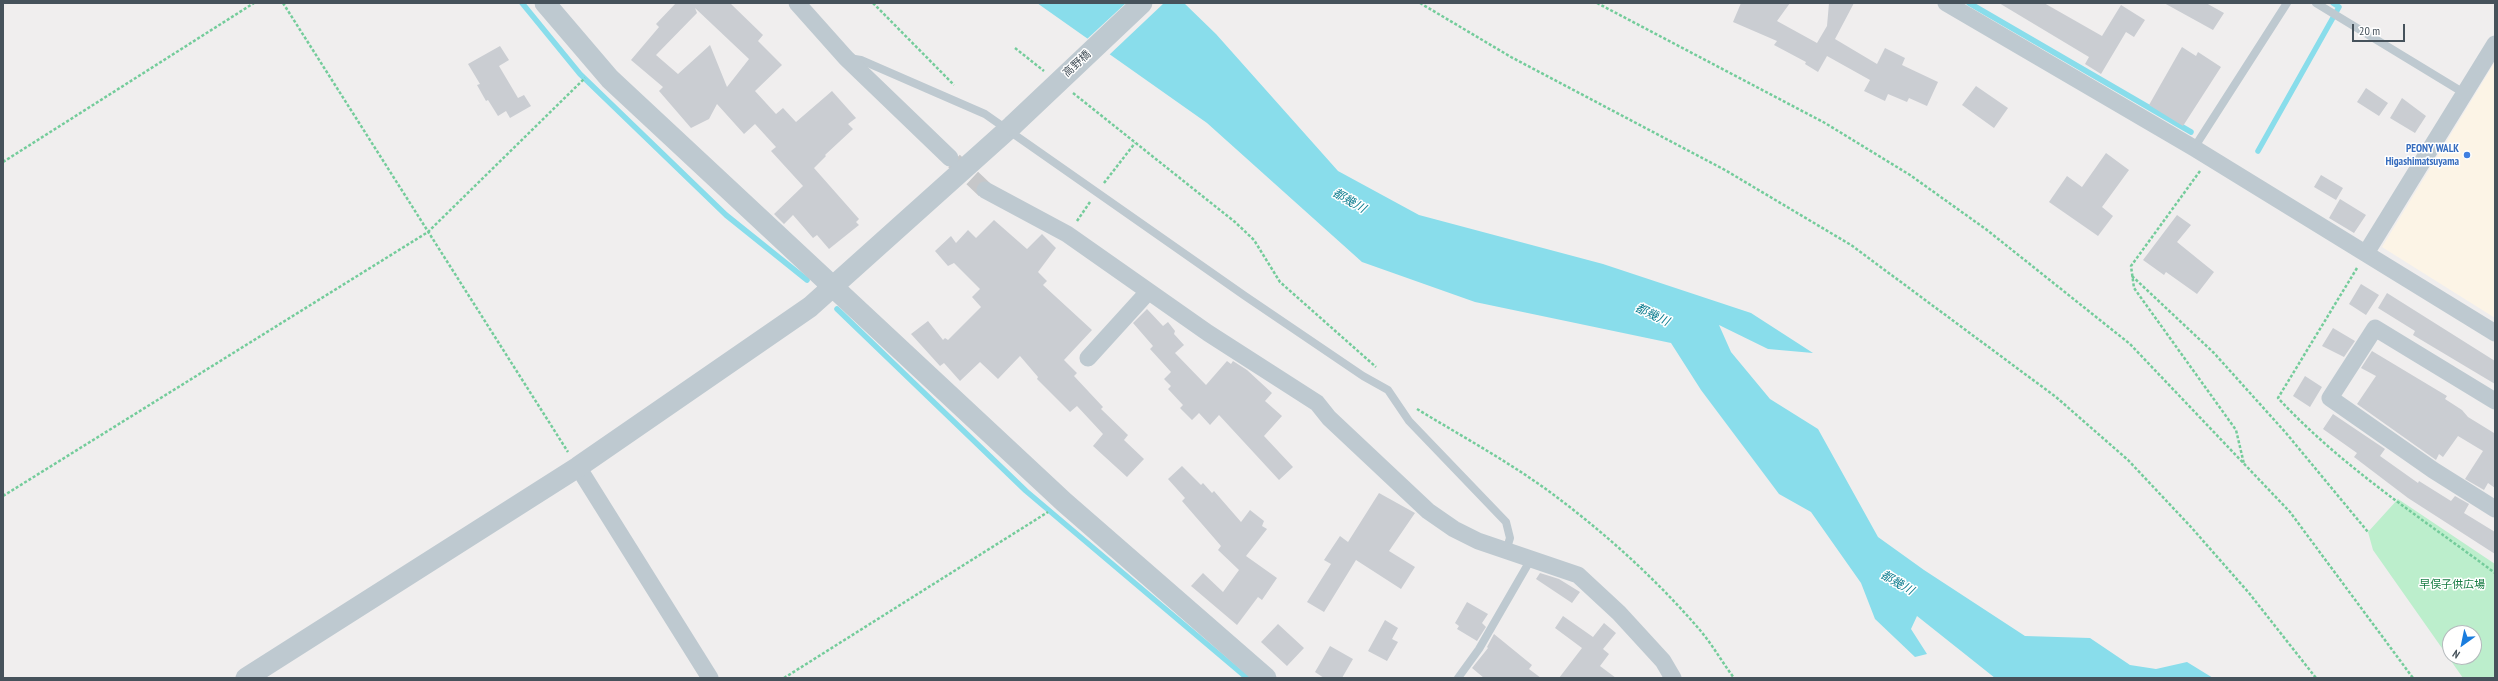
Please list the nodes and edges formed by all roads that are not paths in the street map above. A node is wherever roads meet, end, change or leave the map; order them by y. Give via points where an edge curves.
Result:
1 (545, 3) edge
2 (797, 3) edge
3 (1142, 3) edge
4 (1946, 3) edge
5 (2287, 3) edge
6 (2316, 3) edge
7 (2495, 44) edge
8 (846, 58) junction
9 (2464, 93) junction
10 (1010, 127) junction
11 (2194, 148) junction
12 (950, 158) tunnel mouth
13 (984, 190) tunnel mouth
14 (2366, 254) junction
15 (835, 288) junction
16 (1148, 292) junction
17 (2495, 333) edge
18 (1088, 358) dead end
19 (2495, 401) edge
20 (578, 467) junction
21 (2495, 509) edge
22 (1506, 551) junction
23 (1531, 559) junction
24 (246, 678) edge
25 (710, 678) edge
26 (1266, 678) edge
27 (1458, 678) edge
28 (1673, 678) edge

1 - 15 street via 616,84
2 - 8 street
3 - 10 street, 高野橋, bridge
4 - 11 street
5 - 11 lane
6 - 9 lane
7 - 9 street
8 - 10 lane via 861,60
8 - 12 street
9 - 14 street
10 - 15 street, 高野橋
10 - 22 lane via 1245,296 1363,376 1388,390 1410,421 1506,522 1510,538
11 - 14 street
13 - 16 street via 1067,234
14 - 17 street
15 - 20 street, 高野橋
15 - 26 street via 1064,502
16 - 18 street
16 - 22 street via 1317,403 1329,418 1428,511 1478,541
19 - 21 street via 2375,328 2330,398 2433,470
20 - 24 street, 高野橋
20 - 25 street
22 - 23 street
23 - 27 lane via 1479,649
23 - 28 street via 1578,576 1619,613 1663,661

